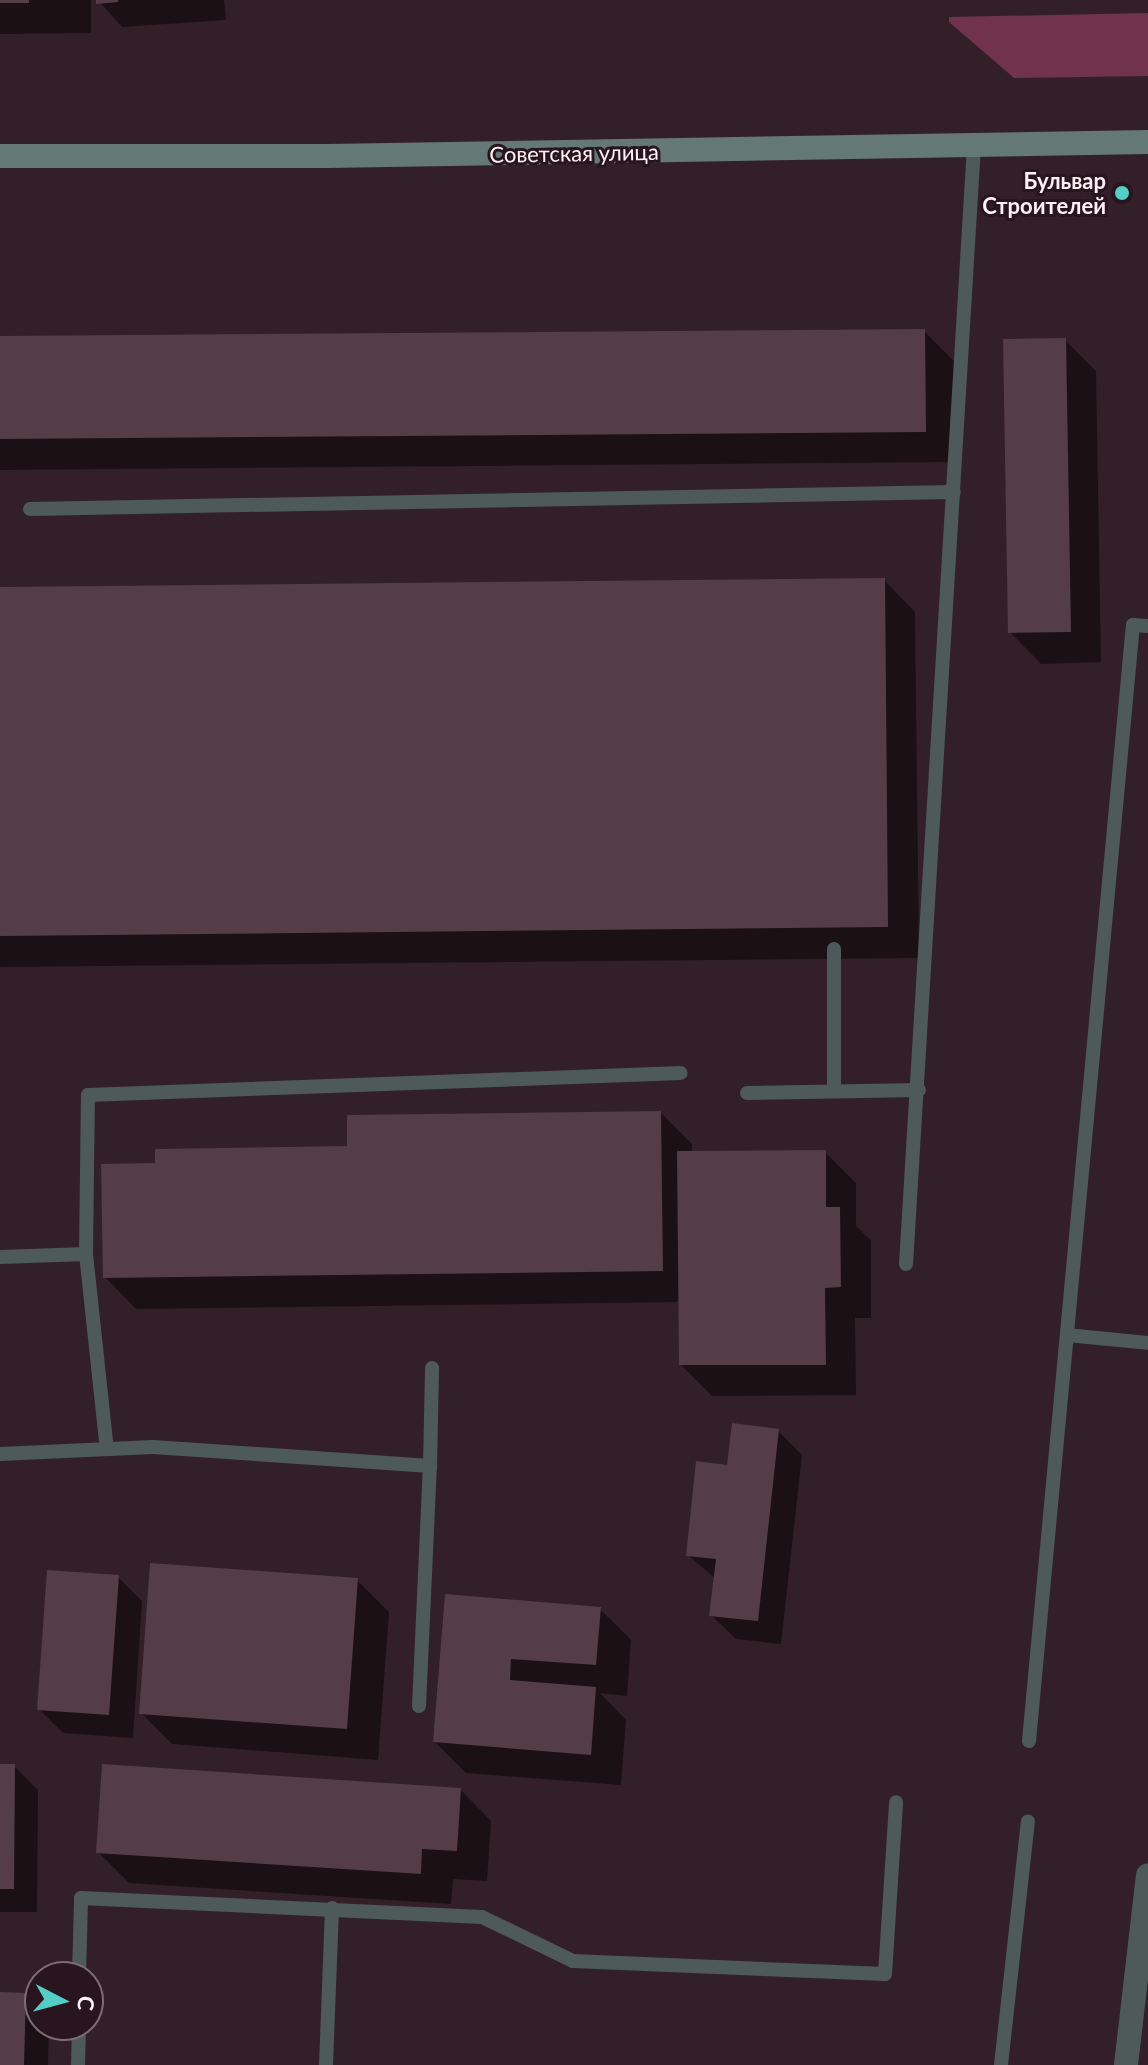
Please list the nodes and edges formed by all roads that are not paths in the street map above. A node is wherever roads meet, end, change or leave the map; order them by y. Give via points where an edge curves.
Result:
1 (1148, 142) edge
2 (974, 146) junction
3 (0, 156) edge
4 (954, 492) junction
5 (30, 509) dead end
6 (1148, 626) edge
7 (834, 949) dead end
8 (681, 1073) dead end
9 (919, 1090) junction
10 (834, 1091) junction
11 (747, 1093) dead end
12 (86, 1254) junction
13 (0, 1257) edge
14 (906, 1264) dead end
15 (1067, 1335) junction
16 (1148, 1343) edge
17 (432, 1368) dead end
18 (107, 1449) junction
19 (0, 1454) edge
20 (430, 1466) junction
21 (419, 1706) dead end
22 (1029, 1741) dead end
23 (896, 1802) dead end
24 (1028, 1821) dead end
25 (1148, 1875) edge
26 (332, 1908) junction
27 (79, 1961) edge
28 (79, 2041) edge
29 (78, 2065) edge
30 (326, 2065) edge
31 (1001, 2065) edge
32 (1126, 2065) edge

1 - 2 main road, Советская улица
2 - 3 main road, Советская улица
2 - 4 lane
4 - 5 lane
4 - 9 lane
6 - 15 lane via 1133,625
7 - 10 lane
8 - 12 lane via 88,1095
9 - 10 lane
9 - 14 lane
10 - 11 lane
12 - 13 lane
12 - 18 lane
15 - 16 lane
15 - 22 lane
17 - 20 lane
18 - 19 lane
18 - 20 lane via 153,1447
20 - 21 lane
23 - 26 lane via 885,1974 573,1961 482,1917
24 - 31 lane
25 - 32 street
26 - 27 lane via 81,1898
26 - 30 lane
28 - 29 lane

